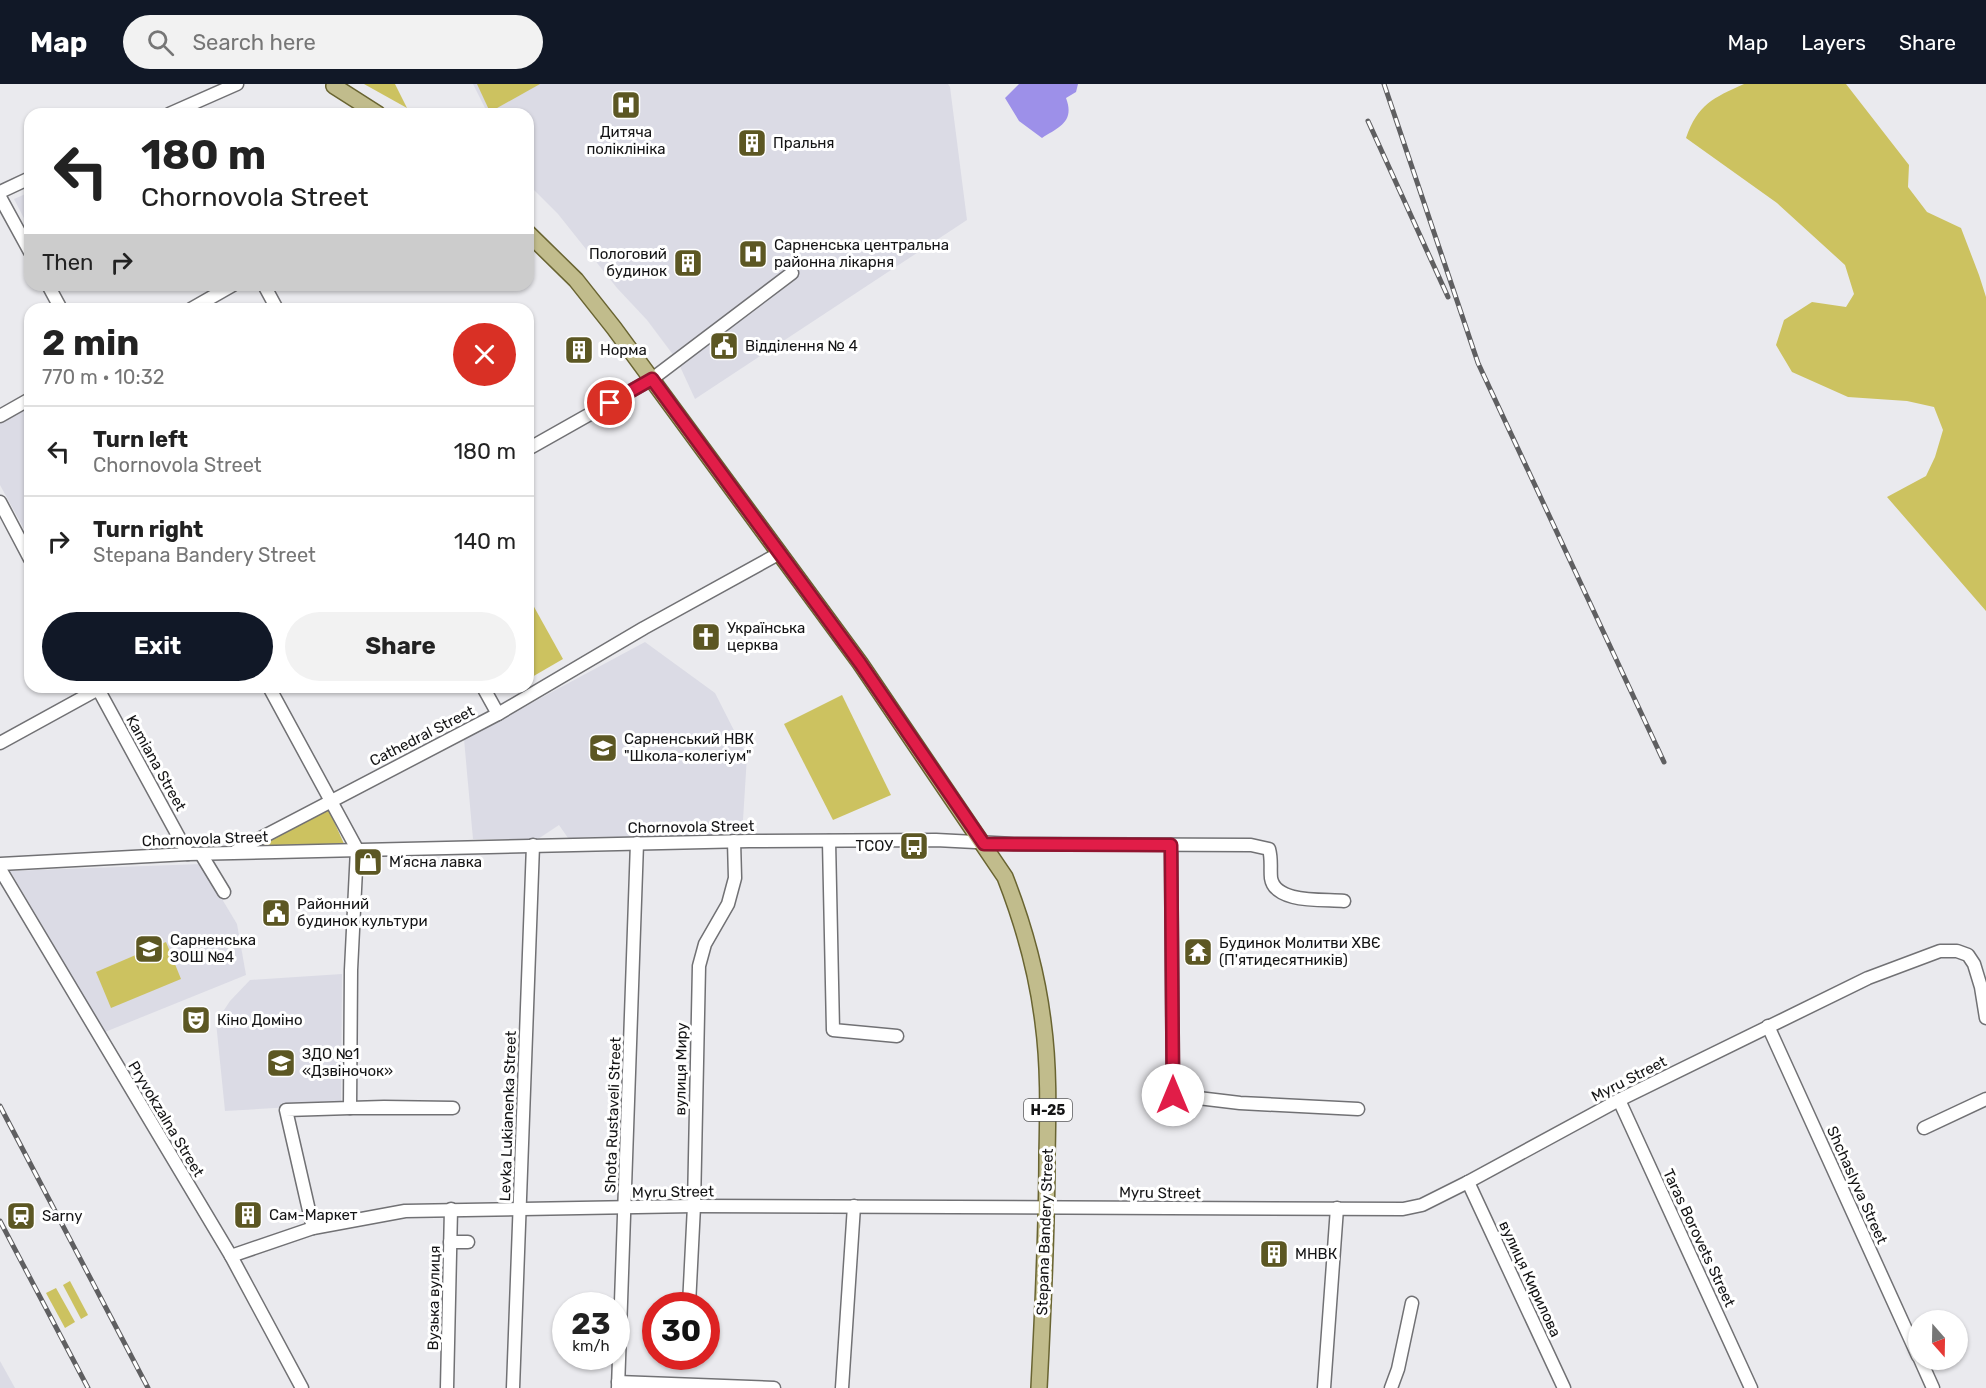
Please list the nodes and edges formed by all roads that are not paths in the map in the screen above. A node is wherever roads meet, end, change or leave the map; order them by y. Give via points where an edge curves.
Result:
1 (237, 84) edge
2 (334, 86) edge
3 (185, 108) edge
4 (369, 108) edge
5 (24, 181) edge
6 (0, 192) edge
7 (0, 197) edge
8 (534, 239) edge
9 (24, 241) edge
10 (792, 273) dead end
11 (222, 291) edge
12 (202, 303) edge
13 (652, 379) junction
14 (24, 402) edge
15 (0, 416) edge
16 (534, 446) edge
17 (0, 502) edge
18 (24, 548) edge
19 (780, 553) junction
20 (90, 693) edge
21 (102, 693) edge
22 (272, 693) edge
23 (486, 693) edge
24 (534, 693) edge
25 (534, 693) edge
26 (498, 714) junction
27 (0, 743) edge
28 (332, 799) junction
29 (734, 841) junction
30 (829, 841) junction
31 (637, 843) junction
32 (984, 844) junction
33 (533, 845) junction
34 (1171, 845) junction
35 (357, 849) junction
36 (232, 853) junction
37 (194, 854) junction
38 (0, 864) edge
39 (0, 869) edge
40 (224, 892) dead end
41 (1344, 901) dead end
42 (1986, 1018) edge
43 (1768, 1026) junction
44 (897, 1036) dead end
45 (1986, 1099) edge
46 (1619, 1100) junction
47 (350, 1108) junction
48 (1358, 1109) dead end
49 (1923, 1128) dead end
50 (1468, 1182) junction
51 (694, 1206) junction
52 (854, 1206) junction
53 (1047, 1207) junction
54 (520, 1208) junction
55 (624, 1208) junction
56 (1337, 1208) junction
57 (451, 1209) junction
58 (313, 1228) junction
59 (450, 1242) junction
60 (468, 1242) dead end
61 (231, 1256) junction
62 (690, 1292) edge
63 (1412, 1303) dead end
64 (1908, 1333) edge
65 (1925, 1370) edge
66 (618, 1385) edge
67 (302, 1388) edge
68 (447, 1388) edge
69 (513, 1388) edge
70 (774, 1388) edge
71 (842, 1388) edge
72 (1039, 1388) edge
73 (1324, 1388) edge
74 (1391, 1388) edge
75 (1564, 1388) edge
76 (1751, 1388) edge
77 (1933, 1388) edge

1 - 3 street
2 - 4 main road
5 - 6 street
7 - 9 street
8 - 13 main road, Stepana Bandery Street / Н-25 via 576,280
10 - 13 street
11 - 12 street
13 - 16 street
13 - 19 main road, Stepana Bandery Street / Н-25
14 - 15 street
17 - 18 street
19 - 25 street, Cathedral Street
19 - 32 main road, Stepana Bandery Street / Н-25
20 - 27 street
21 - 37 street, Kamiana Street
22 - 28 street
23 - 26 street
24 - 26 street, Cathedral Street
26 - 28 street, Cathedral Street
28 - 35 street
28 - 36 street, Cathedral Street
29 - 30 street, Chornovola Street
29 - 31 street, Chornovola Street
29 - 51 street, вулиця Миру via 735,878 728,904 705,944 699,966
30 - 32 street, Chornovola Street via 936,840
30 - 44 street via 833,1030
31 - 33 street, Chornovola Street
31 - 55 street, Shota Rustaveli Street
32 - 34 street, Chornovola Street
32 - 53 main road, Stepana Bandery Street / Н-25 via 1005,877 1021,916 1043,1021 1048,1074
33 - 35 street, Chornovola Street
33 - 54 street, Levka Lukianenka Street
34 - 41 street, Chornovola Street via 1261,846 1269,849 1271,879 1277,891 1288,897
34 - 48 street via 1173,1095
35 - 36 street, Chornovola Street
35 - 47 street
36 - 37 street, Chornovola Street
37 - 38 street, Chornovola Street
37 - 40 street, Kamiana Street
39 - 61 street, Pryvokzalna Street
42 - 43 street, Myru Street via 1981,987 1968,955 1940,951 1868,978
43 - 46 street, Myru Street
43 - 64 street, Shchaslyva Street
45 - 49 street
46 - 50 street, Myru Street
46 - 76 street, Taras Borovets Street
47 - 47 street via 362,1108 453,1108 384,1107
47 - 58 street via 286,1110
50 - 56 street, Myru Street via 1422,1205 1403,1209
50 - 75 street, вулиця Кирилова
51 - 52 street, Myru Street
51 - 55 street, Myru Street
51 - 62 street, вулиця Миру
52 - 53 street, Myru Street
52 - 71 street
53 - 56 street, Myru Street
53 - 72 main road, Stepana Bandery Street / Н-25
54 - 55 street, Myru Street
54 - 57 street, Myru Street
54 - 69 street, Levka Lukianenka Street
55 - 66 street, Shota Rustaveli Street
56 - 73 street
57 - 58 street, Myru Street via 405,1211
57 - 59 street, Вузька вулиця
58 - 61 street, Myru Street
59 - 60 street
59 - 68 street, Вузька вулиця
61 - 67 street, Pryvokzalna Street
63 - 74 street
65 - 77 street, Shchaslyva Street
66 - 70 street

